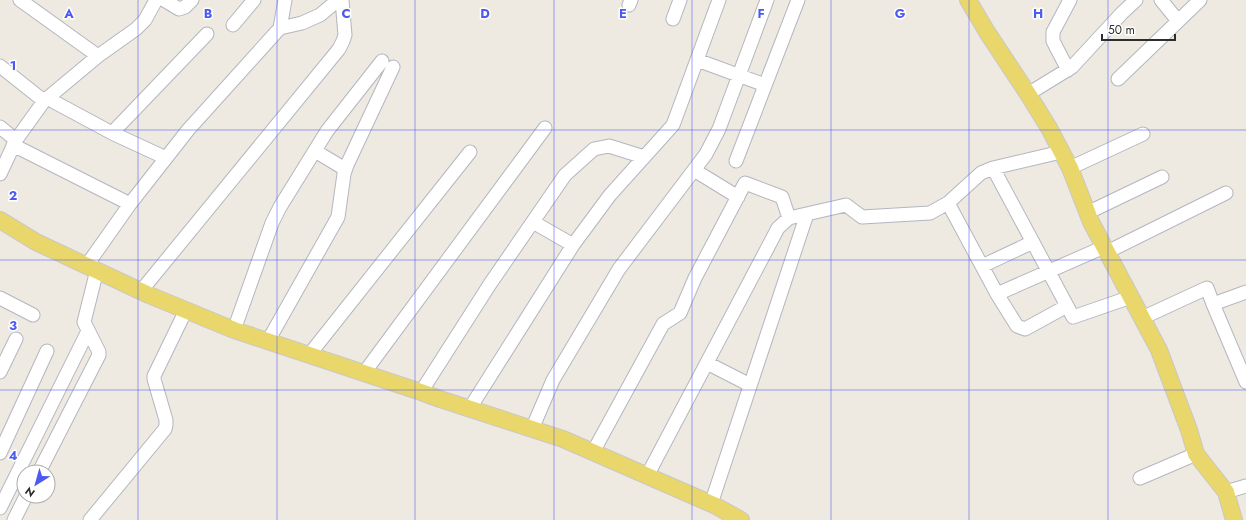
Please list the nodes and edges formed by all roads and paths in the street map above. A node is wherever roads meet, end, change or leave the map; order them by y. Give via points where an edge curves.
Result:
1 (156, 0) edge
2 (164, 0) edge
3 (192, 0) edge
4 (254, 0) edge
5 (285, 0) edge
6 (338, 0) edge
7 (342, 0) edge
8 (680, 0) edge
9 (719, 0) edge
10 (767, 0) edge
11 (798, 0) edge
12 (968, 0) edge
13 (1070, 0) edge
14 (1136, 0) edge
15 (1161, 0) edge
16 (1200, 0) edge
17 (27, 2) edge
18 (673, 19) dead end
19 (1178, 22) junction
20 (233, 25) dead end
21 (280, 28) junction
22 (207, 34) dead end
23 (98, 56) junction
24 (697, 60) junction
25 (0, 66) edge
26 (1068, 70) junction
27 (739, 75) junction
28 (1118, 79) dead end
29 (765, 85) junction
30 (1028, 94) junction
31 (45, 100) junction
32 (0, 127) edge
33 (545, 128) dead end
34 (112, 133) junction
35 (1143, 134) dead end
36 (15, 143) junction
37 (1058, 147) junction
38 (315, 151) junction
39 (470, 152) dead end
40 (644, 157) junction
41 (166, 158) junction
42 (736, 161) dead end
43 (993, 168) junction
44 (1070, 168) junction
45 (345, 170) junction
46 (694, 170) junction
47 (0, 174) edge
48 (1162, 177) dead end
49 (1226, 193) dead end
50 (738, 197) junction
51 (948, 203) junction
52 (130, 204) junction
53 (1087, 213) junction
54 (807, 214) junction
55 (789, 218) junction
56 (0, 220) edge
57 (533, 222) junction
58 (1034, 242) junction
59 (573, 245) junction
60 (1105, 249) junction
61 (982, 266) junction
62 (92, 268) junction
63 (1049, 271) junction
64 (141, 291) junction
65 (1246, 292) edge
66 (997, 294) junction
67 (1131, 297) junction
68 (0, 298) edge
69 (1213, 304) junction
70 (1067, 306) junction
71 (186, 310) junction
72 (33, 315) dead end
73 (1142, 318) junction
74 (234, 330) junction
75 (88, 331) junction
76 (16, 339) dead end
77 (268, 342) junction
78 (47, 351) dead end
79 (1240, 351) edge
80 (309, 355) junction
81 (707, 364) junction
82 (1, 366) edge
83 (364, 373) junction
84 (1246, 382) edge
85 (750, 385) junction
86 (421, 392) junction
87 (470, 408) junction
88 (532, 429) junction
89 (0, 452) edge
90 (593, 452) junction
91 (1196, 454) junction
92 (43, 464) edge
93 (647, 476) junction
94 (1140, 478) dead end
95 (1246, 486) edge
96 (1226, 492) junction
97 (22, 504) edge
98 (710, 504) junction
99 (0, 508) edge
100 (14, 520) edge
101 (90, 520) edge
102 (741, 520) edge
103 (1234, 520) edge

1 - 23 street via 141,25
2 - 3 street via 179,9
4 - 20 street
5 - 21 street
6 - 21 street via 320,15 302,23
7 - 64 street via 344,35 339,49
8 - 18 street
9 - 24 street
10 - 27 street
11 - 29 street
12 - 30 main road
13 - 26 street via 1052,36
14 - 26 street
15 - 19 street
16 - 19 street
17 - 23 street
19 - 28 street
21 - 41 street
22 - 34 street
23 - 31 street
24 - 27 street
24 - 40 street via 672,125
25 - 31 street
26 - 30 street
27 - 29 street
27 - 46 street via 719,129
29 - 42 street
30 - 37 main road
31 - 34 street
31 - 36 street
32 - 36 street
33 - 83 street
34 - 41 street
35 - 44 street
36 - 47 street
36 - 52 street
37 - 43 street
37 - 44 main road
38 - 45 street
38 - 45 street via 327,131 388,64
38 - 74 street via 276,216
39 - 80 street
40 - 57 street via 609,146 594,149 565,175
40 - 59 street via 610,195
41 - 52 street
43 - 51 street via 981,173
43 - 58 street
44 - 53 main road
45 - 77 street via 338,217
46 - 50 street
46 - 88 street via 619,269 553,380
48 - 53 street
49 - 60 street
50 - 55 street via 746,183 782,197
50 - 90 street via 680,312 663,324
51 - 54 street via 930,213 862,217 846,205
51 - 61 street
52 - 62 street
53 - 60 main road
54 - 55 street
54 - 85 street
55 - 81 street via 778,228
56 - 62 main road via 36,242
57 - 59 street
57 - 86 street
58 - 61 street
58 - 63 street
59 - 87 street
60 - 63 street
60 - 67 main road
61 - 66 street
62 - 64 main road
62 - 75 street via 84,320
63 - 66 street
63 - 70 street
64 - 71 main road
65 - 69 street
66 - 70 street via 1017,326 1025,329
67 - 70 street via 1073,317
67 - 73 main road
68 - 72 street
69 - 73 street via 1207,288
69 - 79 street
71 - 74 main road
71 - 101 street via 154,376 166,420 165,429
73 - 91 main road via 1159,350
74 - 77 main road
75 - 92 street via 99,355
75 - 99 street
76 - 82 street
77 - 80 main road
78 - 89 street
79 - 84 street
80 - 83 main road
81 - 85 street
81 - 93 street
83 - 86 main road
85 - 98 street
86 - 87 main road
87 - 88 main road
88 - 90 main road
90 - 93 main road
91 - 94 street
91 - 96 main road
93 - 98 main road
95 - 96 street
96 - 103 main road
97 - 100 street
98 - 102 main road

